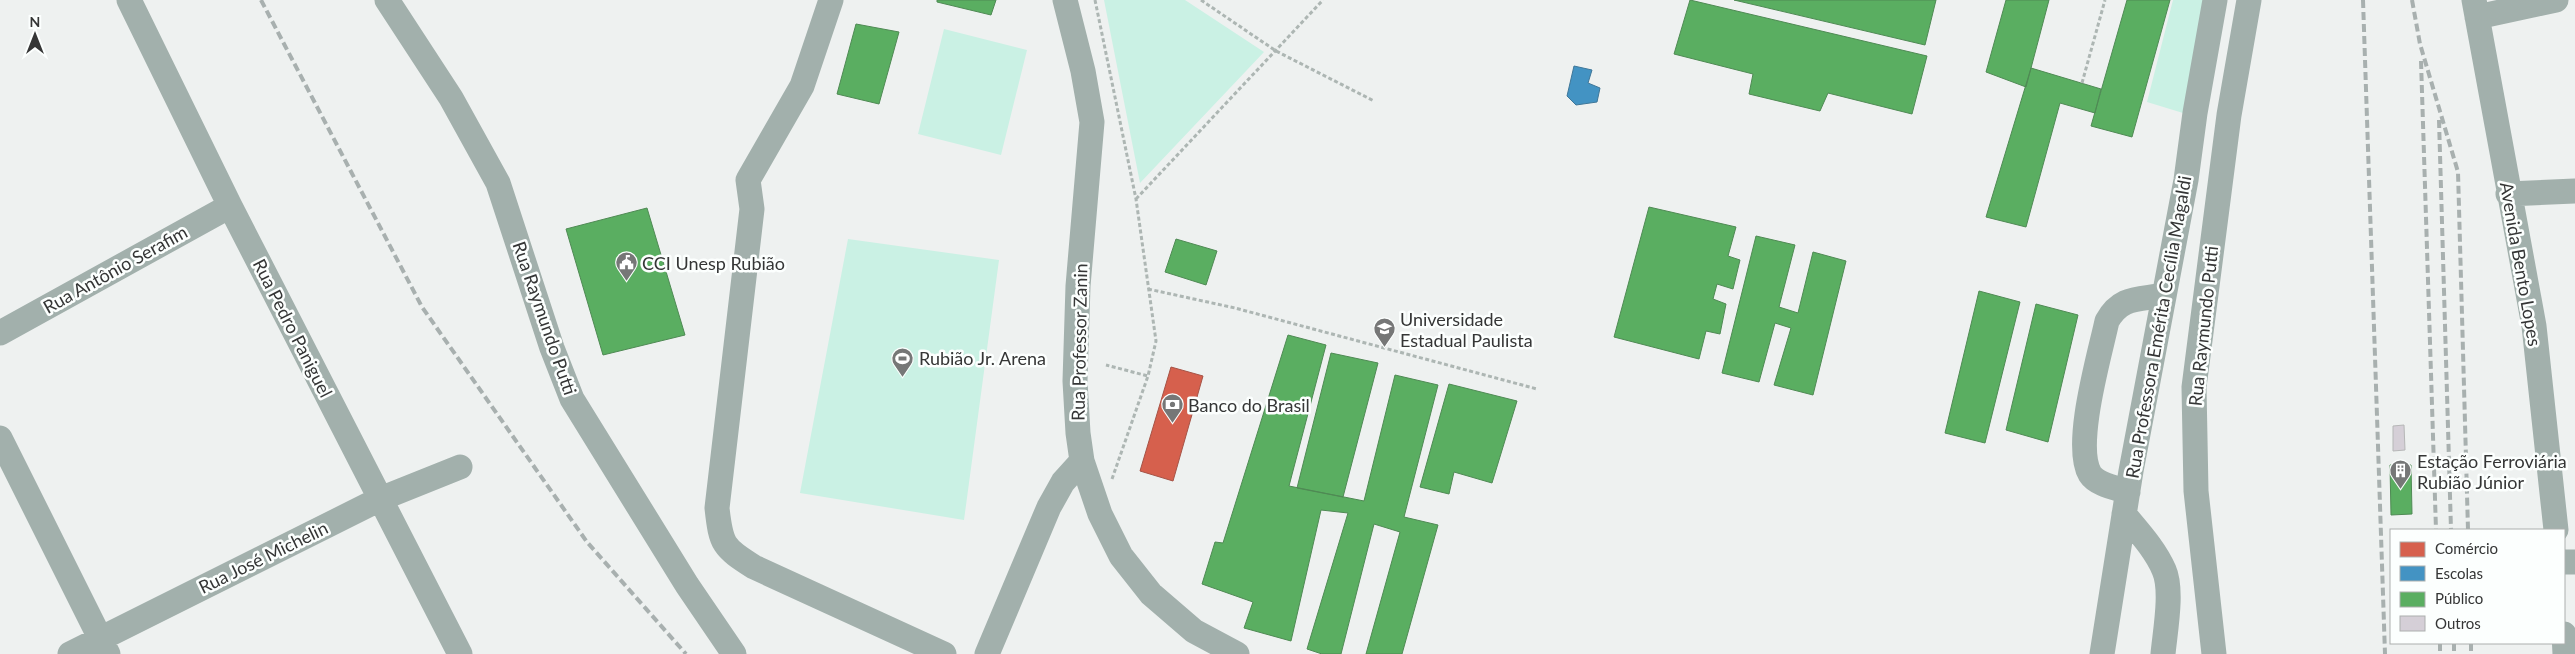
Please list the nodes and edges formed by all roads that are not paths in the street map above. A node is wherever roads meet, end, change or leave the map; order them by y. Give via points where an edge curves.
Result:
1 (129, 0) edge
2 (387, 0) edge
3 (831, 0) edge
4 (1065, 0) edge
5 (2216, 0) edge
6 (2250, 0) edge
7 (2556, 0) edge
8 (2476, 8) edge
9 (2575, 191) edge
10 (2508, 194) junction
11 (230, 206) junction
12 (2164, 295) junction
13 (0, 333) edge
14 (0, 438) edge
15 (1082, 462) junction
16 (460, 467) dead end
17 (380, 499) junction
18 (2126, 503) junction
19 (2556, 529) edge
20 (104, 646) edge
21 (70, 654) edge
22 (460, 654) edge
23 (734, 654) edge
24 (944, 654) edge
25 (987, 654) edge
26 (1237, 654) edge
27 (2102, 654) edge
28 (2163, 654) edge
29 (2214, 654) edge

1 - 11 street, Rua Pedro Paniguel
2 - 23 street, Rua Raymundo Putti via 450,98 498,183 572,399 687,585
3 - 24 street via 802,86 748,180 752,209 717,508 720,535 729,550 754,567
4 - 15 street, Rua Professor Zanin via 1092,122 1078,286 1075,380
5 - 12 street, Rua Professora Emérita Cecília Magaldi
6 - 29 street, Rua Raymundo Putti via 2228,115 2194,387 2196,491
7 - 8 street
8 - 10 street, Avenida Bento Lopes
9 - 10 street
10 - 19 street, Avenida Bento Lopes via 2534,326
11 - 13 street, Rua Antônio Serafim
11 - 17 street, Rua Pedro Paniguel
12 - 18 street, Rua Professora Emérita Cecília Magaldi
12 - 18 street via 2127,302 2115,308 2107,321 2086,418 2086,461 2090,474
14 - 20 street
15 - 25 street via 1063,482 1049,507
15 - 26 street, Rua Professor Zanin via 1100,514 1121,556 1151,594 1194,630
16 - 17 street, Rua José Michelin
17 - 20 street, Rua José Michelin
17 - 22 street, Rua Pedro Paniguel
18 - 27 street, Rua Professora Emérita Cecília Magaldi
18 - 28 street via 2165,571 2168,591
20 - 21 street, Rua José Michelin

